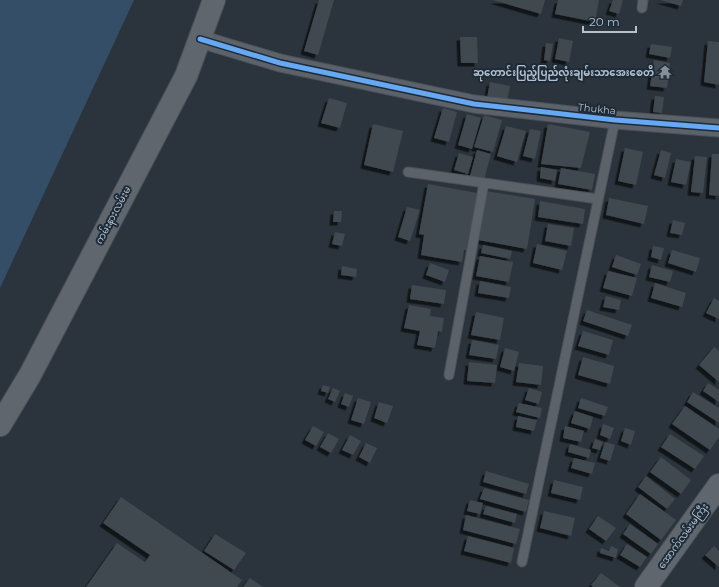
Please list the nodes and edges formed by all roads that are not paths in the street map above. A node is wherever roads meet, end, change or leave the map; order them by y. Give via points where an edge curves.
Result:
1 (214, 0) edge
2 (200, 39) junction
3 (615, 120) junction
4 (719, 128) edge
5 (408, 172) dead end
6 (484, 183) junction
7 (598, 199) junction
8 (449, 374) dead end
9 (0, 425) edge
10 (719, 485) edge
11 (522, 562) dead end
12 (646, 587) edge

1 - 2 main road, ကမ်းနားလမ်းမ
2 - 3 street, Thukha via 280,63 474,104
2 - 9 main road, ကမ်းနားလမ်းမ via 186,76 30,375
3 - 4 street, Thukha
3 - 7 lane
5 - 6 lane
6 - 7 lane
6 - 8 lane
7 - 11 lane
10 - 12 main road, အောက်လမ်းမကြီး

